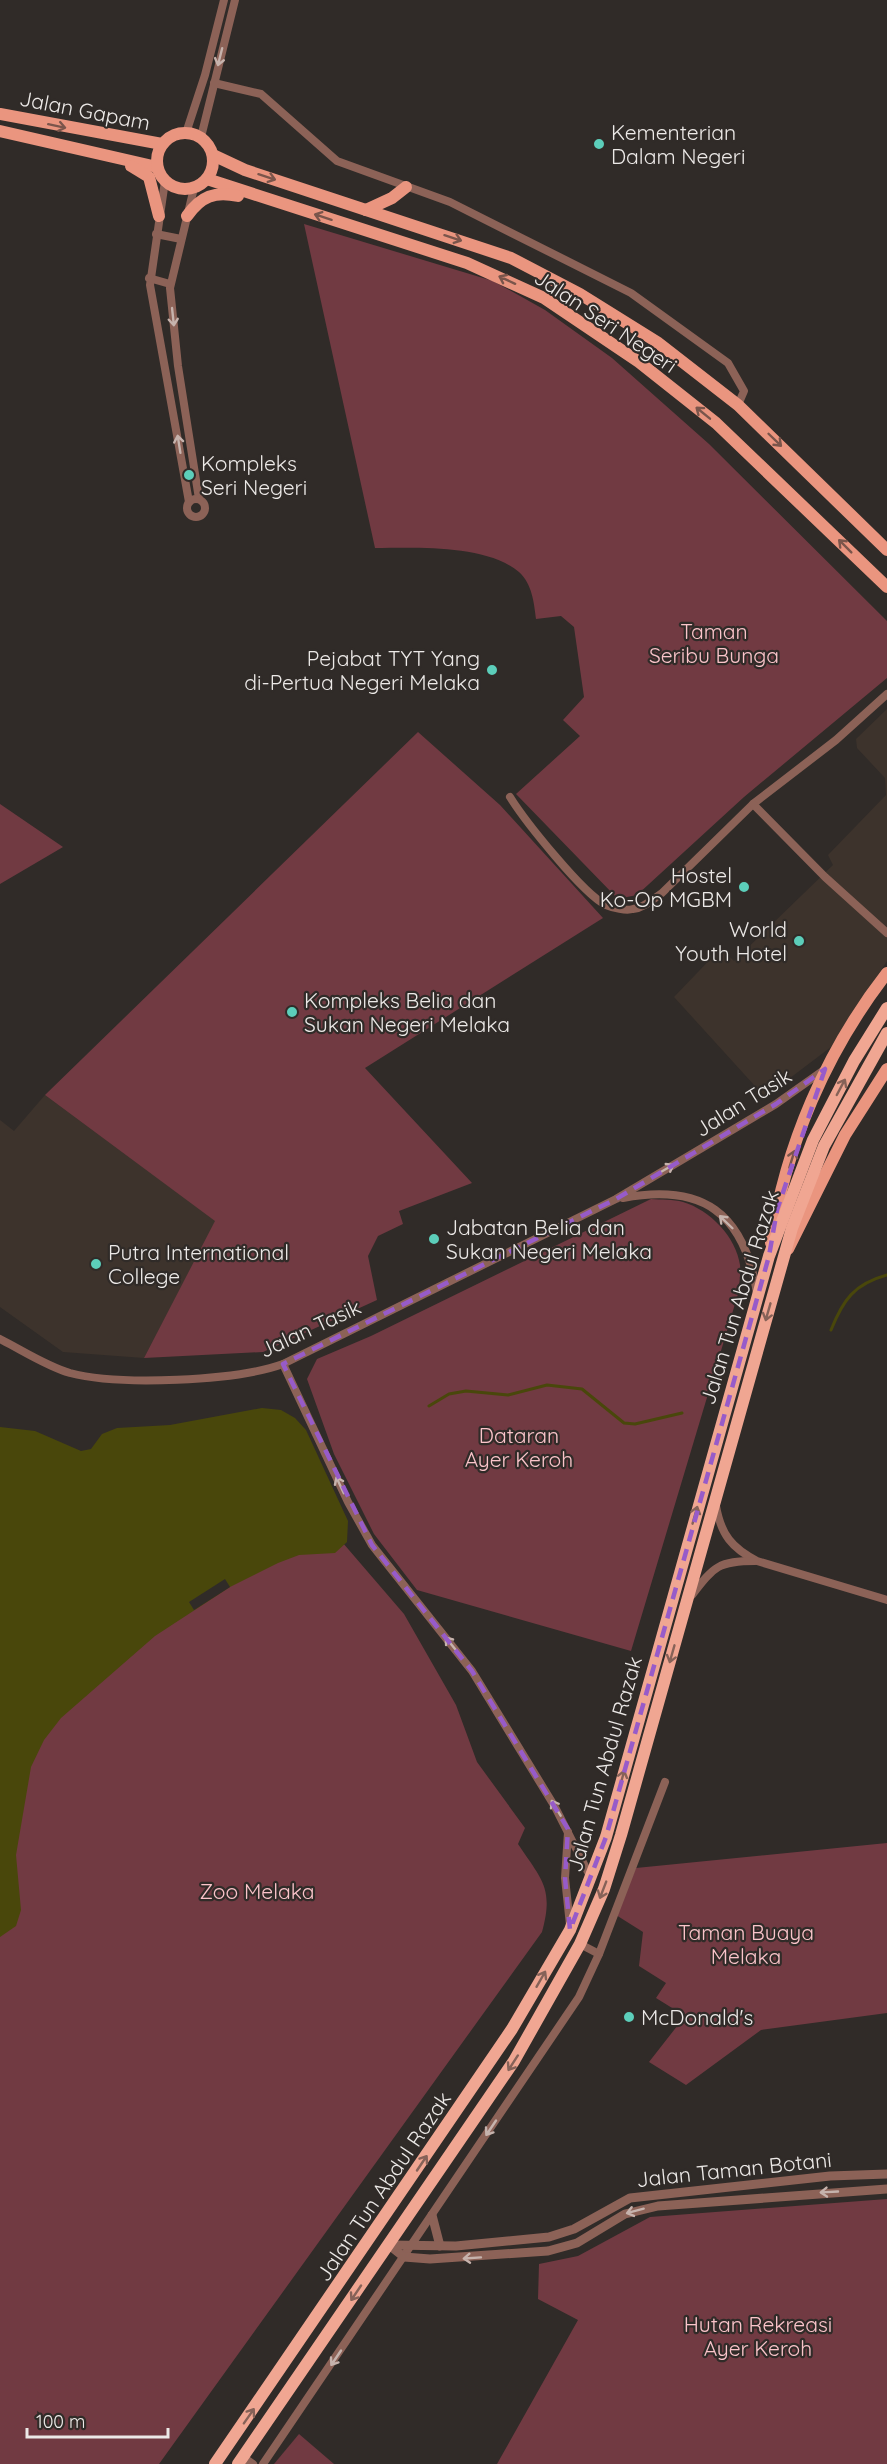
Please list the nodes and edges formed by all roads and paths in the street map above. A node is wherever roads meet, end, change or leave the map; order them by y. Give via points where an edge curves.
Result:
1 (224, 0) edge
2 (235, 0) edge
3 (214, 83) junction
4 (0, 114) edge
5 (0, 131) edge
6 (186, 133) junction
7 (201, 137) junction
8 (43, 142) junction
9 (162, 144) junction
10 (213, 155) junction
11 (157, 167) junction
12 (207, 179) junction
13 (165, 181) junction
14 (406, 187) junction
15 (194, 188) junction
16 (298, 208) junction
17 (366, 210) junction
18 (159, 216) junction
19 (187, 216) junction
20 (156, 234) junction
21 (181, 239) junction
22 (149, 278) junction
23 (170, 284) junction
24 (178, 366) junction
25 (167, 374) junction
26 (738, 405) junction
27 (199, 499) junction
28 (189, 502) junction
29 (887, 550) edge
30 (887, 587) edge
31 (887, 694) edge
32 (510, 797) dead end
33 (753, 804) junction
34 (887, 933) edge
35 (887, 973) edge
36 (887, 1008) edge
37 (887, 1033) edge
38 (825, 1069) junction
39 (887, 1069) edge
40 (616, 1199) junction
41 (769, 1256) junction
42 (784, 1256) junction
43 (757, 1293) junction
44 (0, 1339) edge
45 (283, 1364) junction
46 (715, 1502) junction
47 (757, 1561) junction
48 (688, 1600) junction
49 (887, 1600) edge
50 (665, 1782) dead end
51 (568, 1830) junction
52 (592, 1879) junction
53 (570, 1929) junction
54 (580, 1944) junction
55 (599, 1954) junction
56 (887, 2174) edge
57 (887, 2189) edge
58 (390, 2211) junction
59 (432, 2216) junction
60 (412, 2244) junction
61 (389, 2245) junction
62 (440, 2246) junction
63 (404, 2257) junction
64 (355, 2263) junction
65 (245, 2462) edge
66 (215, 2464) edge
67 (263, 2464) edge

1 - 6 street via 206,75
2 -> 3 street
3 - 7 street
3 - 14 street via 261,94 337,161
4 -> 9 main road, Jalan Gapam
5 - 8 main road, Jalan Gapam
6 - 7 main road
6 - 9 main road via 173,135
7 - 10 main road
8 - 11 main road, Jalan Gapam
8 - 18 main road via 142,171 152,182
9 - 11 main road
10 - 12 main road via 213,168
10 -> 17 main road, Jalan Seri Negeri via 244,170
11 - 13 main road
12 - 15 main road
12 - 16 main road, Jalan Seri Negeri
13 - 15 main road via 178,188
13 - 18 street
14 - 17 main road
14 - 26 street via 450,202 631,293 728,363 744,391
15 - 19 street
16 - 19 main road via 214,193 202,199
30 -> 16 main road, Jalan Seri Negeri via 716,423 639,362 544,298 467,263
17 -> 26 main road, Jalan Seri Negeri via 511,258 580,294 657,342
18 - 20 street
19 - 21 street
20 - 21 street
20 - 22 street
21 - 23 street
22 - 23 street
22 - 25 street
23 -> 24 street
24 - 25 street
24 - 27 street
28 -> 25 street
26 -> 29 main road, Jalan Seri Negeri
27 - 28 street
27 - 28 street via 205,508 197,517 189,513
31 - 33 street via 836,740
32 - 33 street via 596,898 606,905 634,909 662,893
33 - 34 street
35 - 38 main road via 849,1026
41 -> 36 highway, Jalan Tun Abdul Razak via 813,1140
37 - 42 highway, Jalan Tun Abdul Razak via 824,1146
40 -> 38 street, Jalan Tasik via 776,1104
41 -> 38 main road via 786,1177
39 - 42 main road via 845,1135
43 -> 40 street, Jalan Tasik via 744,1242 706,1204 685,1194 650,1193
40 - 45 street, Jalan Tasik
41 - 43 highway, Jalan Tun Abdul Razak
42 -> 46 highway, Jalan Tun Abdul Razak
52 -> 43 highway, Jalan Tun Abdul Razak
44 - 45 street, Jalan Tasik via 59,1369 111,1379 238,1376
51 -> 45 street via 472,1671 375,1549 348,1502
46 - 47 street via 718,1521 729,1542
46 - 48 highway, Jalan Tun Abdul Razak
47 - 48 street via 722,1563 711,1570
47 - 49 street
48 -> 54 highway, Jalan Tun Abdul Razak via 612,1867
50 - 55 street
51 - 52 street
51 - 53 street via 565,1878
52 - 53 highway, Jalan Tun Abdul Razak
58 -> 53 highway, Jalan Tun Abdul Razak via 512,2029
54 - 55 street
54 -> 61 highway, Jalan Tun Abdul Razak via 514,2061
55 -> 59 street via 579,1996
56 - 62 street, Jalan Taman Botani via 658,2193 630,2198 561,2235
57 -> 63 street, Jalan Taman Botani via 658,2206 625,2214 561,2249 448,2259
58 - 61 highway via 386,2228
58 - 64 highway, Jalan Tun Abdul Razak
59 - 60 street
59 - 62 street
60 - 61 street, Jalan Taman Botani
60 - 62 street, Jalan Taman Botani
60 - 63 street
61 - 63 street
61 - 64 highway via 371,2251
61 -> 65 highway, Jalan Tun Abdul Razak
63 -> 67 street
66 -> 64 highway, Jalan Tun Abdul Razak

